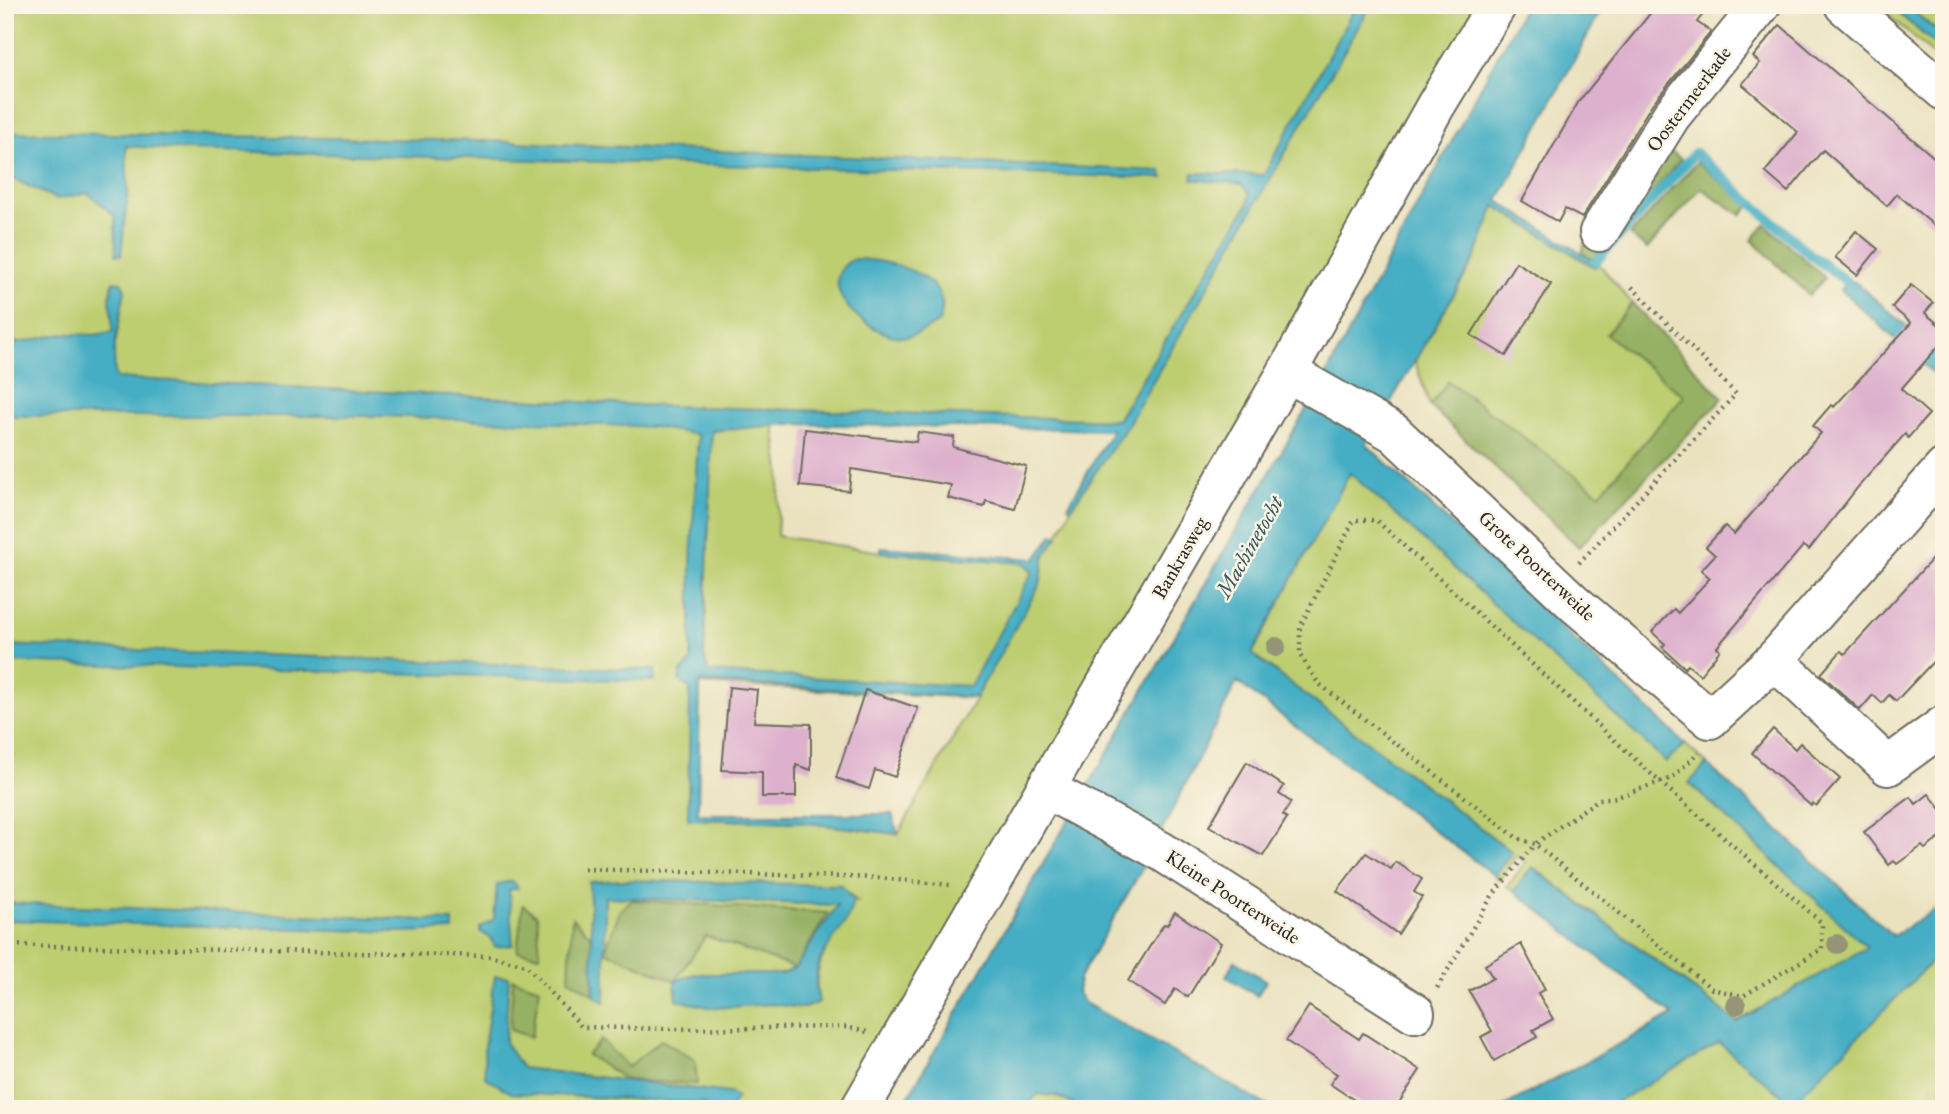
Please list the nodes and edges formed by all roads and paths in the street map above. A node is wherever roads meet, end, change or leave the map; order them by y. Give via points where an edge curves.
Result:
1 (1497, 5) edge
2 (1761, 5) edge
3 (1844, 5) edge
4 (1944, 91) edge
5 (1599, 232) dead end
6 (1631, 286) dead end
7 (1299, 378) junction
8 (1944, 468) edge
9 (1557, 586) junction
10 (1774, 660) junction
11 (1710, 719) junction
12 (1944, 725) edge
13 (1660, 782) junction
14 (1059, 796) junction
15 (1535, 844) junction
16 (584, 869) dead end
17 (982, 896) junction
18 (5, 945) edge
19 (1415, 1013) joint
20 (897, 1042) junction
21 (860, 1109) edge

1 - 7 street, Bankrasweg via 1436,105
2 - 5 street, Oostermeerkade via 1671,116
3 - 4 street
6 - 9 path via 1736,394
7 - 9 street, Grote Poorterweide via 1394,433
7 - 14 street, Bankrasweg
8 - 10 street
9 - 11 street, Grote Poorterweide
10 - 11 street
10 - 12 street via 1888,766
11 - 13 path via 1704,747 1672,778
13 - 15 path via 1599,799
13 - 15 path via 1822,923 1822,949 1743,996 1712,989
13 - 15 path via 1376,520 1354,520 1300,627 1300,656 1318,683 1517,838
14 - 17 street, Bankrasweg
14 - 19 street, Kleine Poorterweide via 1161,852
15 - 19 path via 1492,896 1429,1002
16 - 17 path via 879,877 952,886
17 - 20 street, Bankrasweg
18 - 20 path via 490,956 526,965 582,1027 848,1027
20 - 21 street, Bankrasweg

